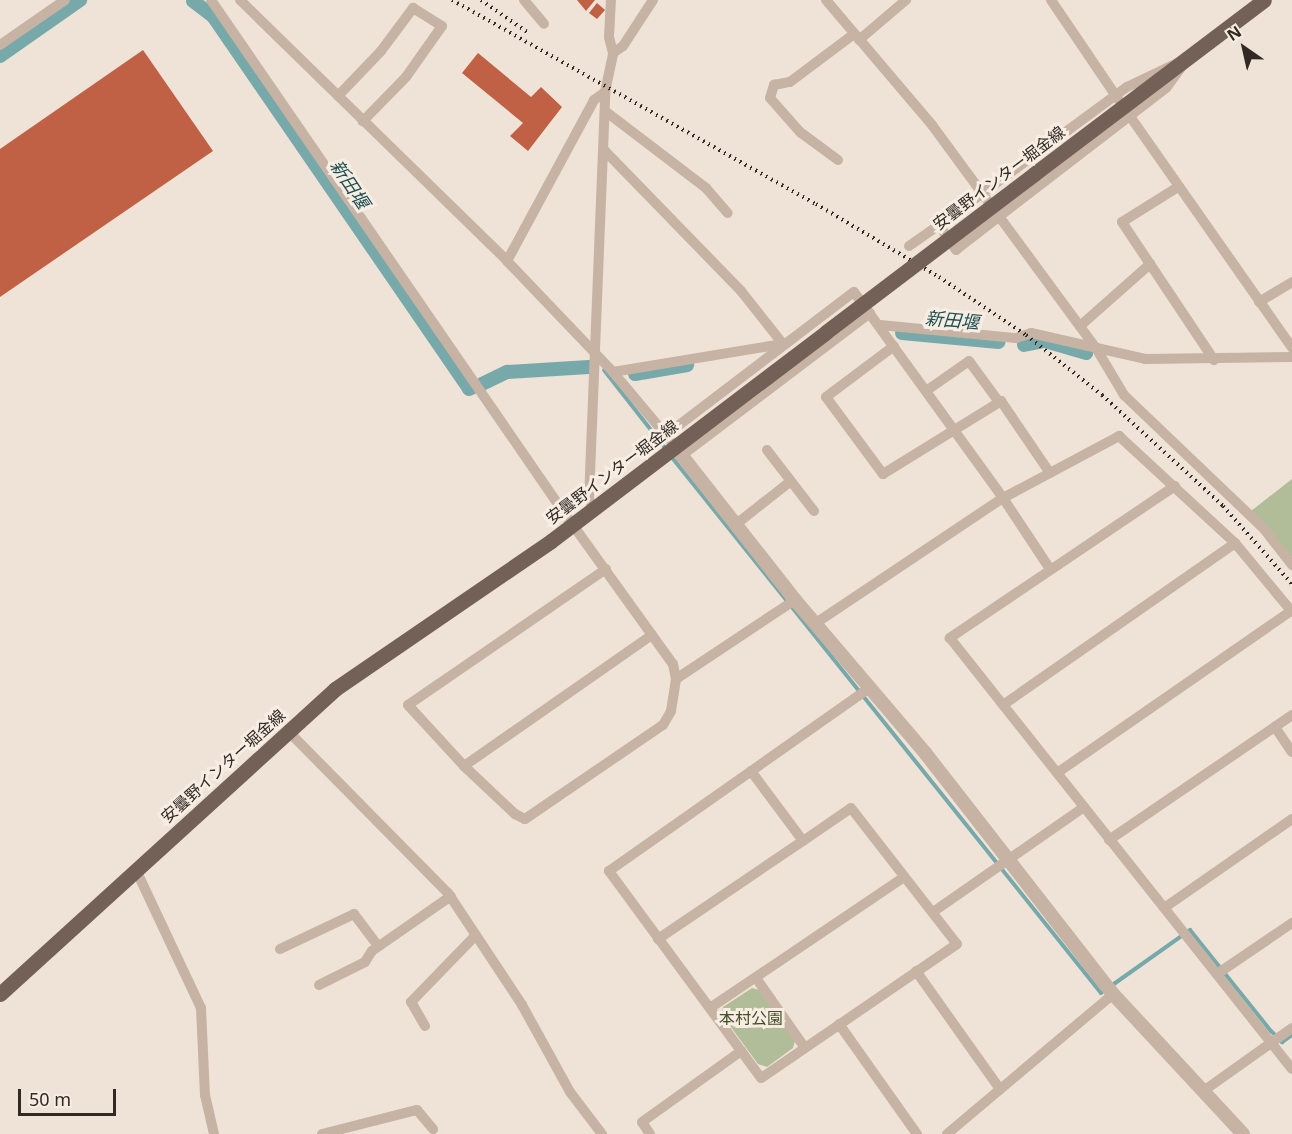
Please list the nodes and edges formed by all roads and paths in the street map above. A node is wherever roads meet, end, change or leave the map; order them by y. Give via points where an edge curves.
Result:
1 (65, 0) edge
2 (211, 0) edge
3 (240, 0) edge
4 (524, 0) edge
5 (611, 0) edge
6 (653, 0) edge
7 (826, 0) edge
8 (906, 0) edge
9 (1051, 0) edge
10 (1264, 0) edge
11 (544, 24) dead end
12 (857, 37) junction
13 (0, 45) edge
14 (613, 53) junction
15 (605, 92) junction
16 (338, 96) junction
17 (1123, 106) junction
18 (605, 111) junction
19 (363, 121) junction
20 (604, 150) junction
21 (838, 160) dead end
22 (1178, 187) junction
23 (983, 193) junction
24 (728, 213) dead end
25 (1000, 217) junction
26 (939, 225) junction
27 (909, 246) dead end
28 (507, 261) junction
29 (1150, 264) junction
30 (1292, 282) edge
31 (1259, 302) junction
32 (870, 312) junction
33 (880, 325) junction
34 (1080, 326) junction
35 (783, 344) junction
36 (894, 346) junction
37 (1096, 348) junction
38 (1292, 348) edge
39 (596, 352) junction
40 (1292, 357) edge
41 (1214, 360) junction
42 (613, 372) junction
43 (926, 391) junction
44 (999, 402) junction
45 (954, 429) junction
46 (674, 446) junction
47 (767, 450) dead end
48 (1050, 473) junction
49 (790, 481) junction
50 (1175, 486) junction
51 (1003, 498) junction
52 (594, 509) junction
53 (814, 511) dead end
54 (574, 524) junction
55 (735, 525) junction
56 (1235, 543) junction
57 (1292, 565) edge
58 (606, 569) junction
59 (1050, 569) junction
60 (795, 600) junction
61 (1292, 611) edge
62 (816, 624) junction
63 (652, 635) junction
64 (676, 679) junction
65 (868, 688) junction
66 (1003, 705) junction
67 (1292, 715) edge
68 (1275, 727) junction
69 (288, 731) junction
70 (1292, 752) edge
71 (464, 765) junction
72 (751, 771) junction
73 (1056, 772) junction
74 (1084, 807) junction
75 (1292, 819) edge
76 (1109, 840) junction
77 (803, 841) junction
78 (1008, 860) junction
79 (136, 870) junction
80 (904, 877) junction
81 (451, 897) junction
82 (1164, 908) junction
83 (933, 912) junction
84 (1292, 923) edge
85 (476, 935) junction
86 (658, 939) junction
87 (378, 946) junction
88 (280, 949) dead end
89 (916, 971) junction
90 (1217, 974) junction
91 (756, 978) junction
92 (319, 985) dead end
93 (0, 994) edge
94 (1113, 994) junction
95 (710, 1008) junction
96 (839, 1024) junction
97 (425, 1026) dead end
98 (1292, 1028) edge
99 (1270, 1042) junction
100 (805, 1048) junction
101 (741, 1051) junction
102 (1292, 1069) edge
103 (1000, 1089) junction
104 (1202, 1092) junction
105 (960, 1124) junction
106 (433, 1129) dead end
107 (645, 1133) edge
108 (214, 1134) edge
109 (322, 1134) edge
110 (602, 1134) edge
111 (917, 1134) edge
112 (947, 1134) edge
113 (968, 1134) edge
114 (1243, 1134) edge

1 - 13 street
2 - 54 street
3 - 16 street
4 - 11 street
5 - 14 street via 609,37
6 - 14 street via 623,46
7 - 12 street
8 - 12 street
9 - 17 street
10 - 17 main road, 安曇野インター堀金線
12 - 21 street via 790,82 774,85 770,98 800,132
12 - 23 street
14 - 15 street
15 - 18 street
15 - 28 street via 594,100
16 - 19 street
16 - 19 street via 381,51 413,8 442,26 406,77
17 - 22 street
17 - 23 street
17 - 25 street
17 - 46 main road, 安曇野インター堀金線, bridge
18 - 20 street
18 - 24 street via 706,188
19 - 28 street
20 - 35 street via 741,291
20 - 39 street
22 - 29 street via 1122,222
22 - 31 street
23 - 25 street
23 - 26 street
25 - 26 street via 957,250
25 - 34 street
26 - 27 street
28 - 39 street
29 - 34 street
29 - 41 street
30 - 31 street
31 - 38 street
32 - 33 street
32 - 35 street via 854,292
32 - 46 street
33 - 36 street
33 - 37 street via 1016,338 1031,333
34 - 37 street
35 - 42 street
35 - 46 street
36 - 43 street
36 - 45 street via 826,398 883,474
37 - 41 street via 1145,359
37 - 57 street via 1124,395 1263,529
39 - 42 street
39 - 52 street via 589,500
40 - 41 street
42 - 46 street
43 - 44 street via 969,361
43 - 45 street
44 - 45 street
44 - 48 street
45 - 51 street
46 - 52 main road, 安曇野インター堀金線
46 - 55 street
47 - 49 street
48 - 50 street via 1119,436
48 - 51 street
49 - 53 street
49 - 55 street
50 - 56 street
50 - 59 street
51 - 59 street
51 - 62 street
52 - 54 main road, 安曇野インター堀金線
54 - 58 street
54 - 69 main road, 安曇野インター堀金線 via 335,689
55 - 60 street
56 - 61 street
56 - 66 street
58 - 63 street
58 - 71 street via 408,705
59 - 66 street via 950,638
60 - 62 street
60 - 64 street
61 - 73 street
62 - 65 street
63 - 64 street via 673,664
63 - 71 street
64 - 71 street via 671,711 663,725 525,819
65 - 72 street
65 - 78 street
66 - 73 street
67 - 68 street
68 - 70 street
68 - 76 street
69 - 79 main road, 安曇野インター堀金線
69 - 81 street
72 - 77 street
72 - 86 street via 609,871
73 - 74 street
74 - 76 street
74 - 78 street
75 - 82 street
76 - 82 street
77 - 80 street via 851,808
77 - 86 street
78 - 83 street
78 - 94 street
79 - 93 main road, 安曇野インター堀金線
79 - 108 street via 201,1008 205,1095
80 - 83 street
80 - 91 street
81 - 85 street
81 - 87 street
82 - 90 street
83 - 89 street via 957,944
84 - 90 street
85 - 97 street via 411,1002
85 - 110 street via 522,1005 570,1092
86 - 95 street
87 - 88 street via 354,914
87 - 92 street via 365,962
89 - 96 street
89 - 103 street
90 - 99 street
91 - 95 street
91 - 100 street
94 - 103 street
94 - 104 street
95 - 101 street
96 - 100 street
96 - 111 street
98 - 99 street
99 - 102 street
99 - 104 street
100 - 101 street via 761,1078
101 - 107 street via 642,1122
103 - 105 street
104 - 114 street
105 - 112 street
105 - 113 street
106 - 109 street via 417,1110

